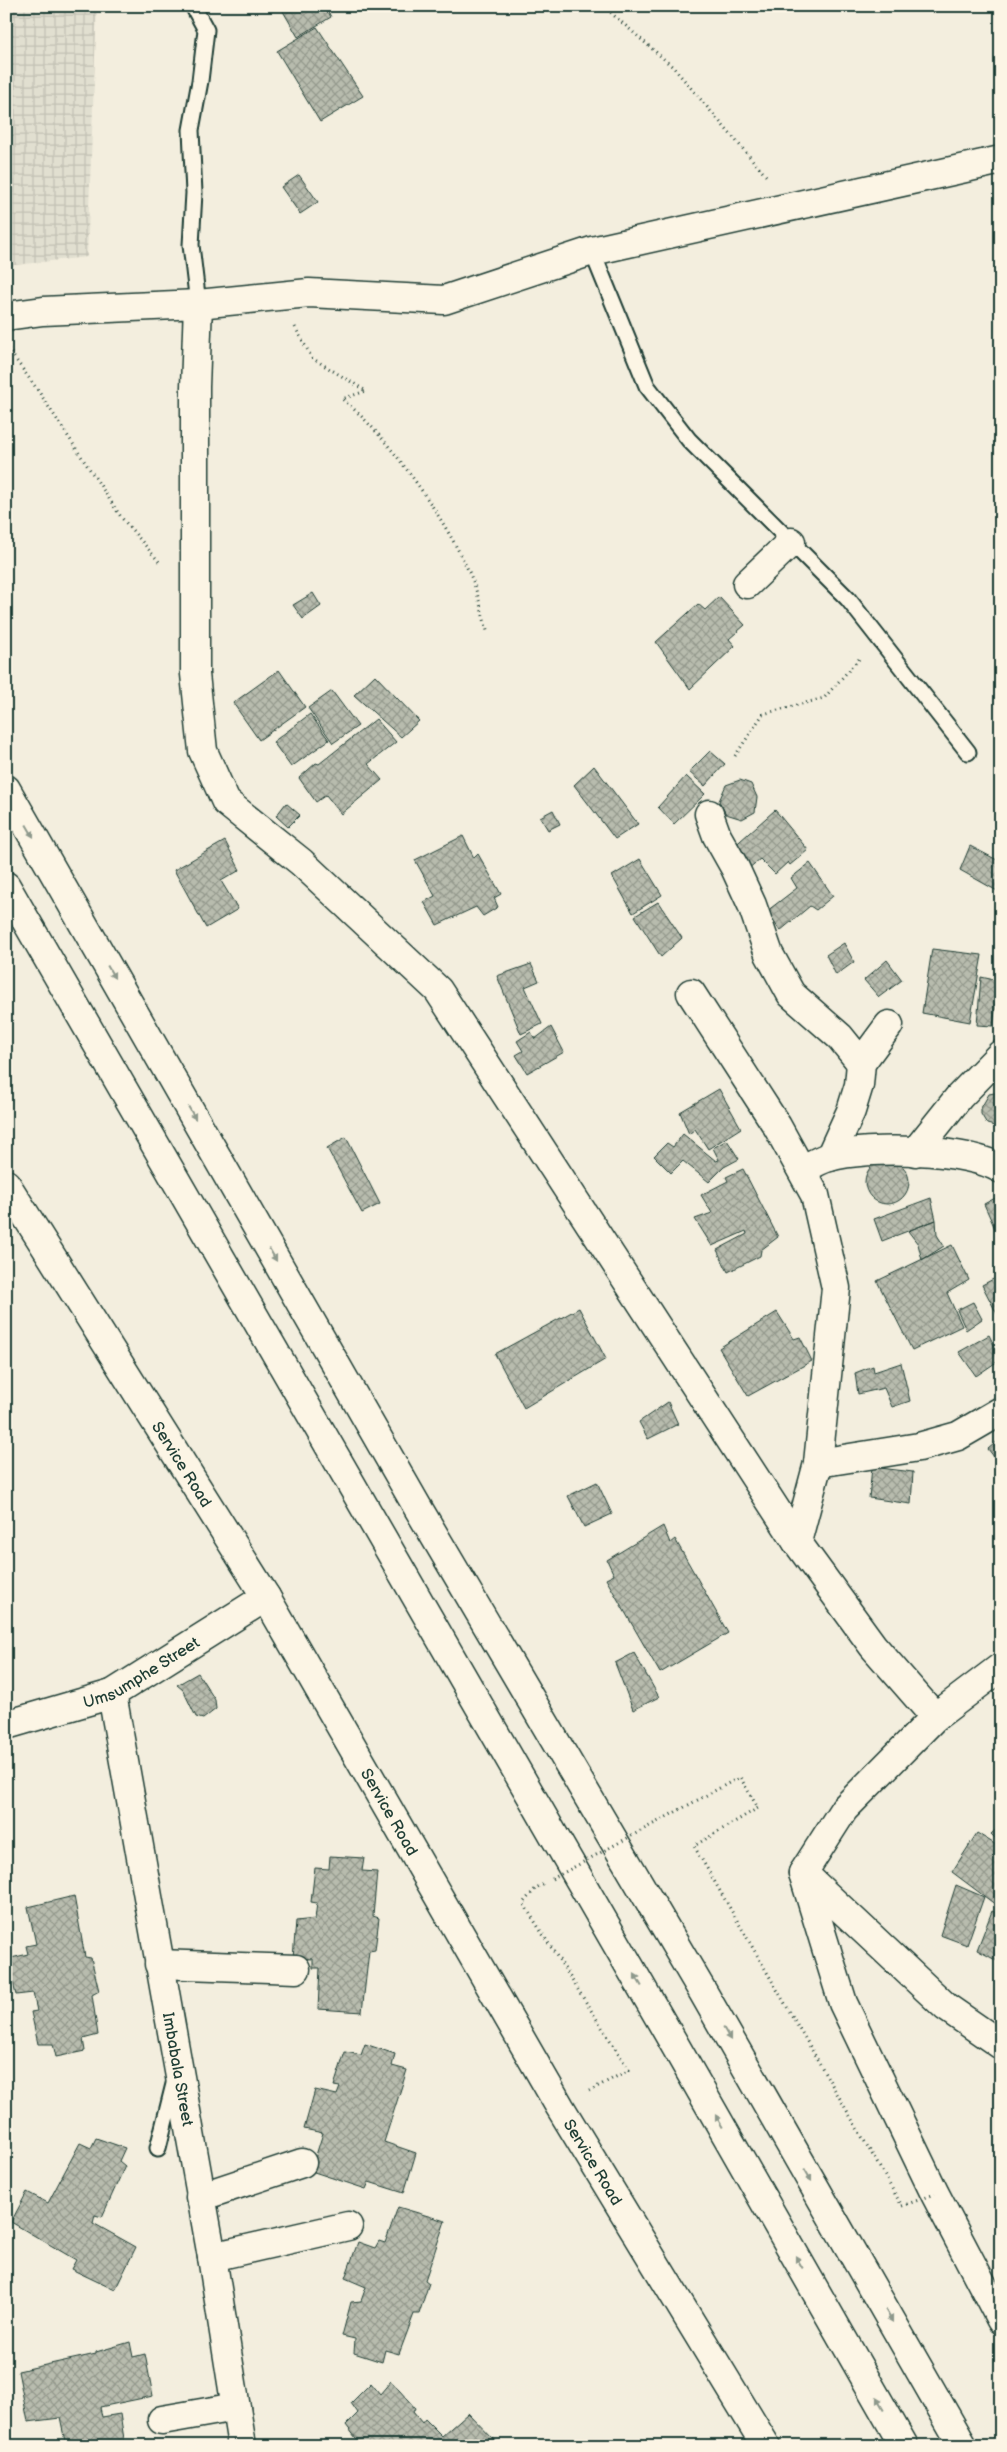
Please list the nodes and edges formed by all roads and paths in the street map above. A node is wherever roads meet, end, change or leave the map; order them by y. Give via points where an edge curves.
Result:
1 (193, 6) edge
2 (603, 6) edge
3 (1001, 160) edge
4 (789, 208) junction
5 (592, 251) junction
6 (279, 296) junction
7 (198, 304) junction
8 (6, 316) edge
9 (6, 347) edge
10 (791, 542) junction
11 (747, 584) dead end
12 (194, 602) junction
13 (488, 634) dead end
14 (878, 637) junction
15 (968, 752) dead end
16 (735, 756) dead end
17 (6, 789) edge
18 (709, 814) dead end
19 (6, 886) edge
20 (690, 992) dead end
21 (889, 1025) dead end
22 (1001, 1054) edge
23 (861, 1063) junction
24 (915, 1152) junction
25 (830, 1157) junction
26 (1001, 1169) edge
27 (802, 1170) junction
28 (6, 1184) edge
29 (1001, 1411) edge
30 (818, 1463) junction
31 (797, 1542) junction
32 (266, 1597) junction
33 (1001, 1667) edge
34 (112, 1694) junction
35 (935, 1717) junction
36 (6, 1725) edge
37 (803, 1873) junction
38 (159, 1964) junction
39 (296, 1970) dead end
40 (1001, 2045) edge
41 (177, 2069) junction
42 (560, 2107) junction
43 (158, 2148) dead end
44 (302, 2163) dead end
45 (935, 2194) junction
46 (200, 2197) junction
47 (348, 2226) dead end
48 (212, 2257) junction
49 (1001, 2320) edge
50 (236, 2407) junction
51 (162, 2420) dead end
52 (242, 2446) edge
53 (766, 2446) edge
54 (904, 2446) edge
55 (963, 2446) edge

1 - 7 lane via 206,30 192,130 194,193 191,245
2 - 4 path via 672,67 774,185
3 - 4 main road
4 - 5 main road
5 - 6 main road via 444,300 309,293
5 - 10 lane via 647,386 689,440
6 - 7 main road
6 - 13 path via 312,358 366,391 342,399 390,448 434,510 470,572
7 - 8 main road via 43,311
7 - 12 main road
9 - 12 path via 121,517
10 - 11 main road
10 - 14 lane via 848,599
12 - 31 main road via 195,674 203,751 226,802 301,862 438,990
14 - 15 lane
14 - 16 path via 824,698 763,714
17 -> 55 main road via 413,1500 703,1992
18 - 23 main road via 752,905 769,954 790,994 840,1037
54 -> 19 main road
20 - 27 main road
21 - 23 main road
22 - 24 main road via 959,1097
23 - 25 main road via 851,1112
24 - 25 main road via 878,1150
24 - 26 main road via 972,1159
25 - 27 main road
27 - 30 main road via 815,1195 836,1288
28 - 32 main road, Service Road
29 - 30 main road via 958,1436 919,1447
30 - 31 main road
31 - 35 main road via 873,1646
32 - 34 main road, Umsumphe Street
32 - 42 main road, Service Road
33 - 35 main road
34 - 36 main road, Umsumphe Street
34 - 38 main road, Imbabala Street
35 - 37 main road via 844,1810
37 - 40 main road via 946,2007
37 - 45 main road via 843,2003
38 - 39 main road
38 - 41 main road, Imbabala Street
41 - 43 lane
41 - 46 main road, Imbabala Street
42 - 45 path, bridge via 629,2070 523,1903 536,1888 740,1777 758,1808 694,1846 902,2206
42 - 53 main road, Service Road
44 - 46 main road
45 - 49 main road
46 - 48 main road, Imbabala Street
47 - 48 main road
48 - 50 main road, Imbabala Street
50 - 51 main road
50 - 52 main road, Imbabala Street

